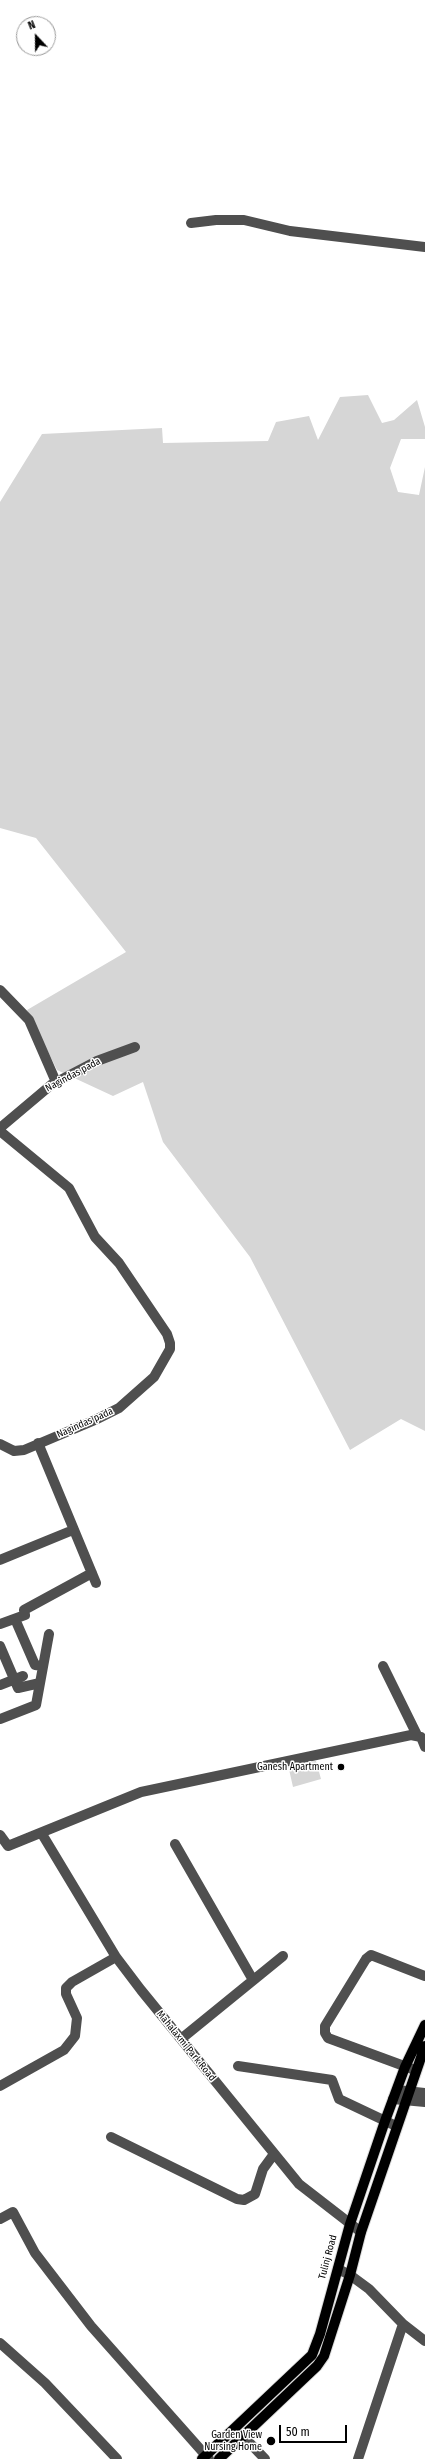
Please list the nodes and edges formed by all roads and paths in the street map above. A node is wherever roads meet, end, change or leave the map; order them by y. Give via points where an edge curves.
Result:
1 (191, 223) dead end
2 (425, 247) edge
3 (0, 990) edge
4 (135, 1047) dead end
5 (56, 1082) junction
6 (0, 1128) edge
7 (0, 1131) edge
8 (38, 1443) junction
9 (0, 1444) edge
10 (73, 1530) junction
11 (0, 1560) edge
12 (15, 1619) junction
13 (0, 1624) edge
14 (49, 1634) dead end
15 (0, 1646) edge
16 (43, 1666) junction
17 (383, 1666) dead end
18 (19, 1677) junction
19 (40, 1683) junction
20 (0, 1685) edge
21 (0, 1719) edge
22 (416, 1735) junction
23 (425, 1747) edge
24 (42, 1834) junction
25 (0, 1835) edge
26 (175, 1844) dead end
27 (4, 1849) edge
28 (283, 1956) dead end
29 (116, 1957) junction
30 (425, 1976) edge
31 (253, 1980) junction
32 (425, 2025) edge
33 (181, 2039) junction
34 (425, 2046) edge
35 (238, 2066) dead end
36 (410, 2068) junction
37 (0, 2086) edge
38 (425, 2093) edge
39 (395, 2094) junction
40 (407, 2096) junction
41 (425, 2102) edge
42 (385, 2121) junction
43 (396, 2126) junction
44 (112, 2137) dead end
45 (274, 2154) junction
46 (0, 2219) edge
47 (350, 2224) junction
48 (361, 2232) junction
49 (338, 2269) junction
50 (350, 2275) junction
51 (403, 2324) junction
52 (425, 2341) edge
53 (0, 2343) edge
54 (243, 2436) junction
55 (206, 2458) edge
56 (117, 2459) edge
57 (219, 2459) edge
58 (265, 2459) edge
59 (358, 2459) edge

1 - 2 street via 244,220 290,231
3 - 5 street via 29,1020
4 - 5 street, Nagindas pada via 97,1061
5 - 6 street, Nagindas pada
7 - 8 street, Nagindas pada via 69,1188 99,1244 119,1263 167,1334 170,1349 154,1377 119,1408
8 - 9 street, Nagindas pada via 19,1451 10,1450
8 - 10 street
10 - 11 street
10 - 12 street via 94,1578 24,1610 25,1615
12 - 13 street
12 - 16 street via 35,1665
14 - 16 street
15 - 18 street
16 - 19 street
17 - 22 street
18 - 19 street via 18,1688
18 - 20 street
19 - 21 street via 36,1705
22 - 23 street via 421,1738
22 - 24 street via 140,1792
24 - 27 street
24 - 29 street, Mahalaxmi Park Road
25 - 27 street
26 - 31 street
28 - 31 street
29 - 33 street, Mahalaxmi Park Road
29 - 37 street via 66,1988 66,1994 77,2018 75,2036 64,2050
30 - 36 street via 371,1955 366,1959 325,2026 328,2038
31 - 33 street
32 - 36 main road, Tulinj Road
33 - 45 street, Mahalaxmi Park Road
34 - 36 main road, Tulinj Road
35 - 42 street via 332,2080 339,2099
36 - 39 main road, Tulinj Road
36 - 40 main road, Tulinj Road
38 - 40 street
39 - 40 street
39 - 42 main road, Tulinj Road
40 - 41 street
40 - 43 main road, Tulinj Road
42 - 43 street
42 - 47 main road, Tulinj Road
43 - 48 main road, Tulinj Road
44 - 45 street via 237,2199 244,2200 255,2194 263,2169
45 - 47 street, Mahalaxmi Park Road via 299,2184
46 - 55 street via 13,2212 35,2253 91,2326
47 - 48 street, Mahalaxmi Park Road
47 - 49 main road, Tulinj Road
48 - 50 main road, Tulinj Road
49 - 50 street
49 - 55 main road, Tulinj Road via 312,2355
50 - 51 street via 369,2289
50 - 54 main road, Tulinj Road via 328,2346 318,2366
51 - 52 street
51 - 59 street
53 - 56 street via 45,2383
54 - 57 main road, Tulinj Road
54 - 58 street

